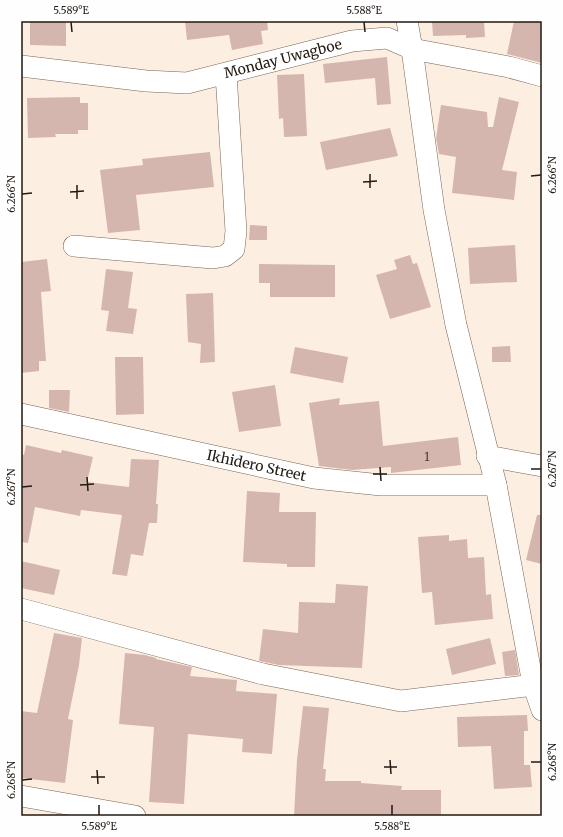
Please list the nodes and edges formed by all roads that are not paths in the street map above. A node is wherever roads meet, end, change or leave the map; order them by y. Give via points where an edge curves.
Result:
1 (406, 21) edge
2 (412, 50) junction
3 (21, 66) edge
4 (226, 74) junction
5 (542, 76) edge
6 (74, 246) dead end
7 (21, 414) edge
8 (487, 456) junction
9 (542, 466) edge
10 (496, 485) junction
11 (21, 609) edge
12 (538, 684) edge
13 (542, 710) edge
14 (21, 796) edge
15 (135, 816) edge

1 - 2 street
2 - 4 street, Monday Uwagboe via 387,38 352,41
2 - 5 street, Monday Uwagboe via 509,67
2 - 8 street via 434,210 456,325
3 - 4 street, Monday Uwagboe via 146,81 186,83
4 - 6 street via 236,231 234,249 225,256 213,258
7 - 10 street, Ikhidero Street via 314,478 381,485
8 - 9 street
8 - 10 street
10 - 12 street
11 - 12 street via 263,674 401,701
12 - 13 street
14 - 15 street

